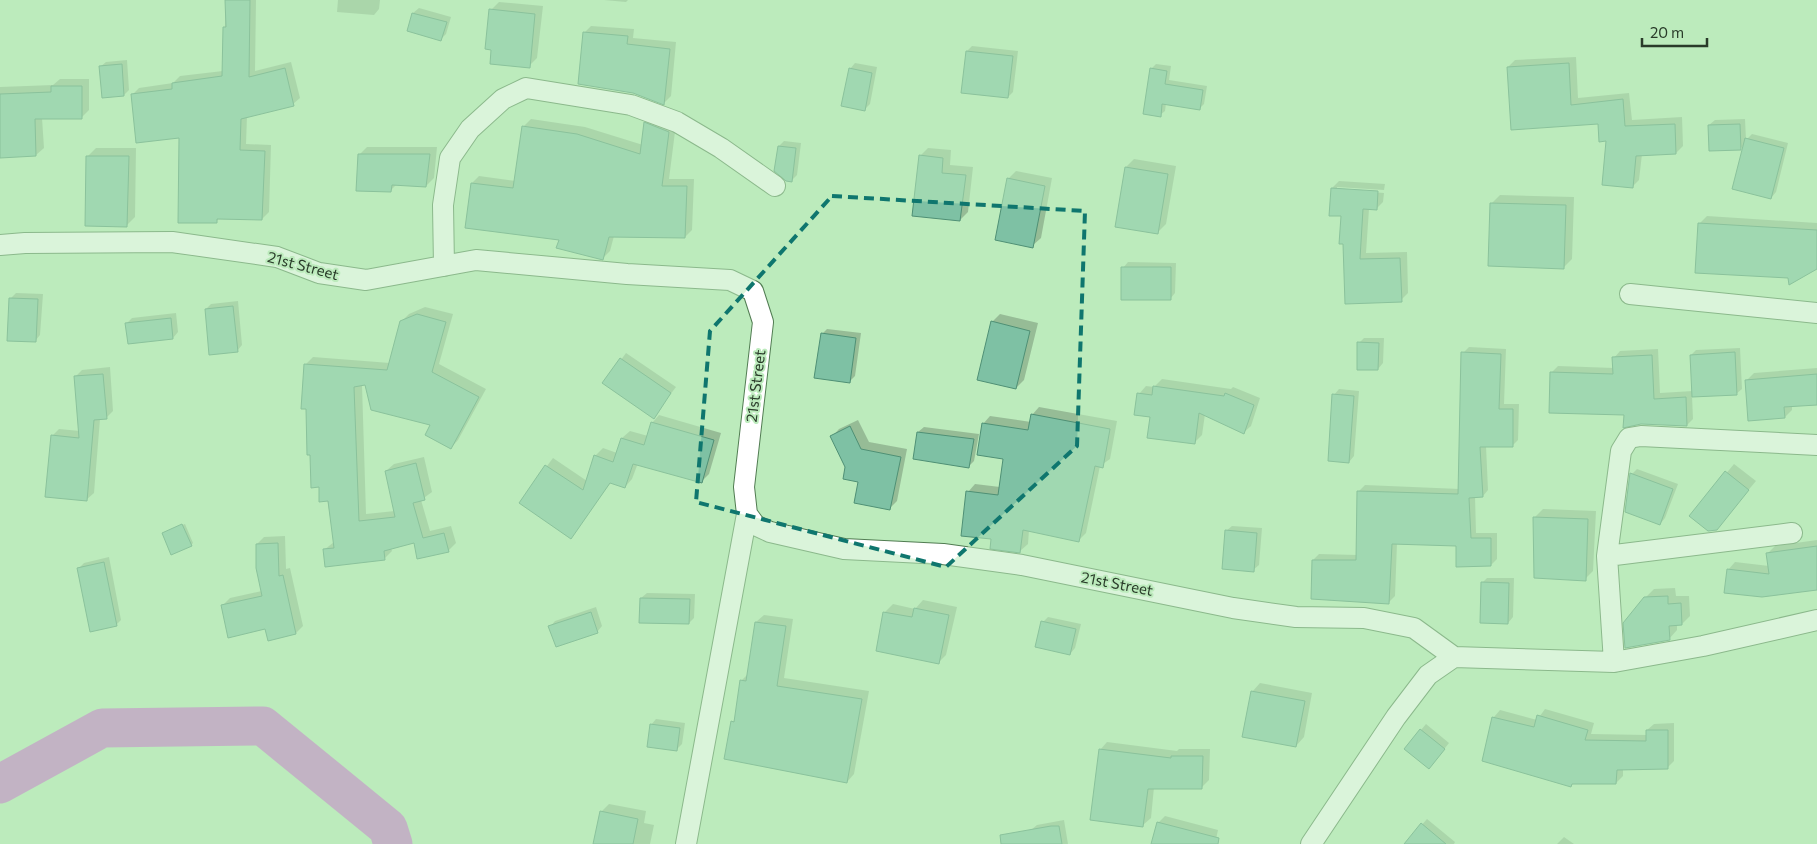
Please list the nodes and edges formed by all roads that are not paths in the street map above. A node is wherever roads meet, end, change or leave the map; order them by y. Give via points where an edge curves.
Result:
1 (775, 186) dead end
2 (0, 245) edge
3 (444, 266) junction
4 (1630, 294) dead end
5 (1817, 312) edge
6 (1817, 445) edge
7 (747, 514) junction
8 (1792, 533) dead end
9 (1607, 556) junction
10 (1817, 620) edge
11 (1454, 657) junction
12 (1614, 662) junction
13 (686, 844) edge
14 (1311, 844) edge

1 - 3 street via 677,122 631,105 526,88 503,99 470,129 450,158 444,205
2 - 3 street, 21st Street via 25,242 172,242 277,258 319,273 366,280
3 - 7 street, 21st Street via 476,260 730,280 754,291 763,322 744,486
4 - 5 street
6 - 9 street via 1630,438 1621,451
7 - 11 street, 21st Street via 755,525 770,532 844,549 943,554 1022,566 1233,608 1296,617 1380,621 1414,628
7 - 13 street
8 - 9 street
9 - 12 street
10 - 12 street
11 - 12 street
11 - 14 street via 1422,682

